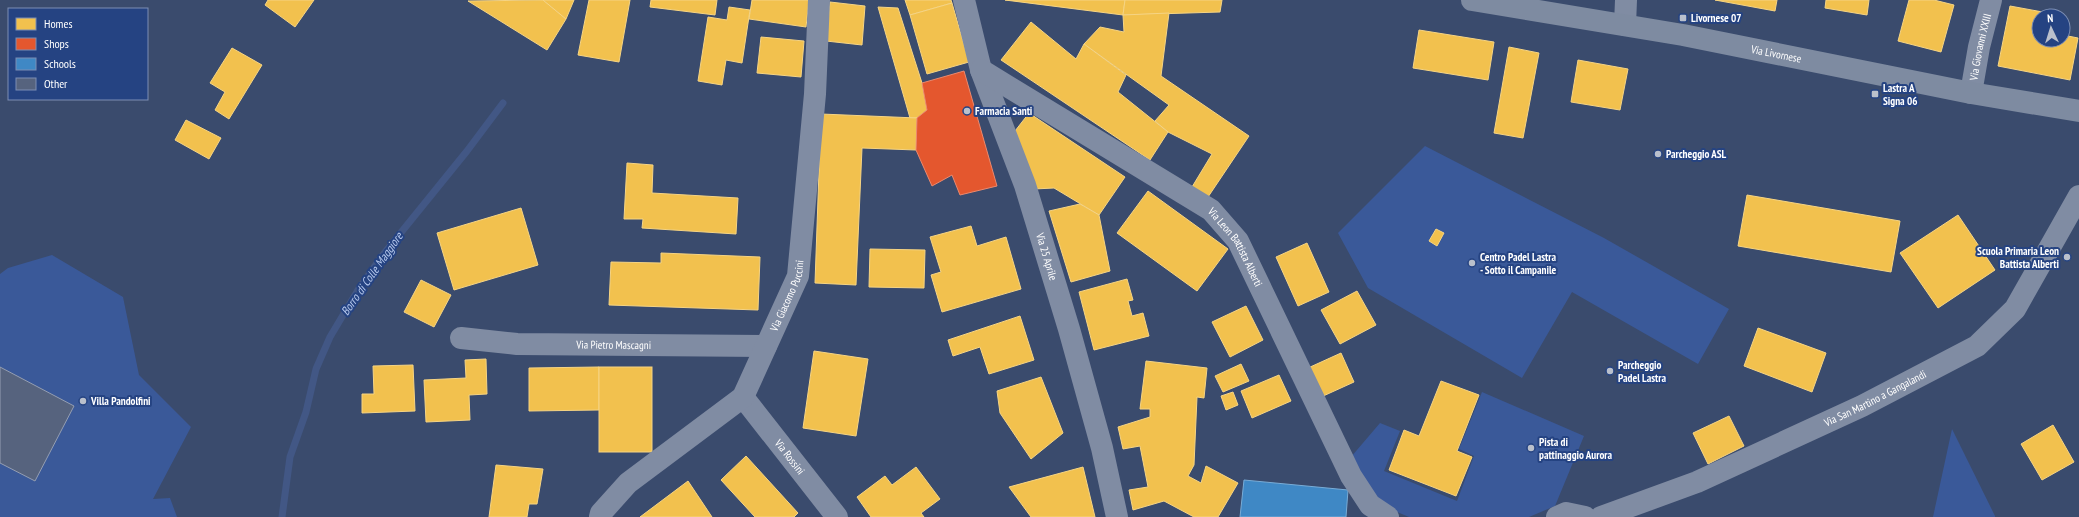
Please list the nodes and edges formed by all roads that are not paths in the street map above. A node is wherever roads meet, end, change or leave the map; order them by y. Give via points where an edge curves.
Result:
1 (819, 0) edge
2 (964, 0) edge
3 (1472, 0) edge
4 (1626, 0) edge
5 (1991, 0) edge
6 (1625, 25) junction
7 (981, 70) junction
8 (1971, 93) junction
9 (2079, 111) edge
10 (2079, 196) edge
11 (461, 338) dead end
12 (766, 346) junction
13 (743, 397) junction
14 (600, 517) edge
15 (837, 517) edge
16 (1117, 517) edge
17 (1388, 517) edge
18 (1557, 517) edge
19 (1585, 517) edge
20 (1601, 517) edge

1 - 12 street, Via Giacomo Puccini via 815,94 798,276
2 - 7 street, Via 25 Aprile
3 - 6 main road, Via Livornese
4 - 6 street
5 - 8 street, Via Giovanni XXIII
6 - 8 main road, Via Livornese
7 - 16 street, Via 25 Aprile via 1025,185 1102,448
7 - 17 street, Via Leon Battista Alberti via 1210,210 1238,241 1351,476 1370,506
8 - 9 main road, Via Livornese
10 - 20 street, Via San Martino a Gangalandi via 2015,308 1977,346 1862,406 1697,482
11 - 12 street, Via Pietro Mascagni via 517,344
12 - 13 street, Via Giacomo Puccini
13 - 14 street, Via Giacomo Puccini via 628,483
13 - 15 street, Via Rossini
18 - 19 street via 1566,513

